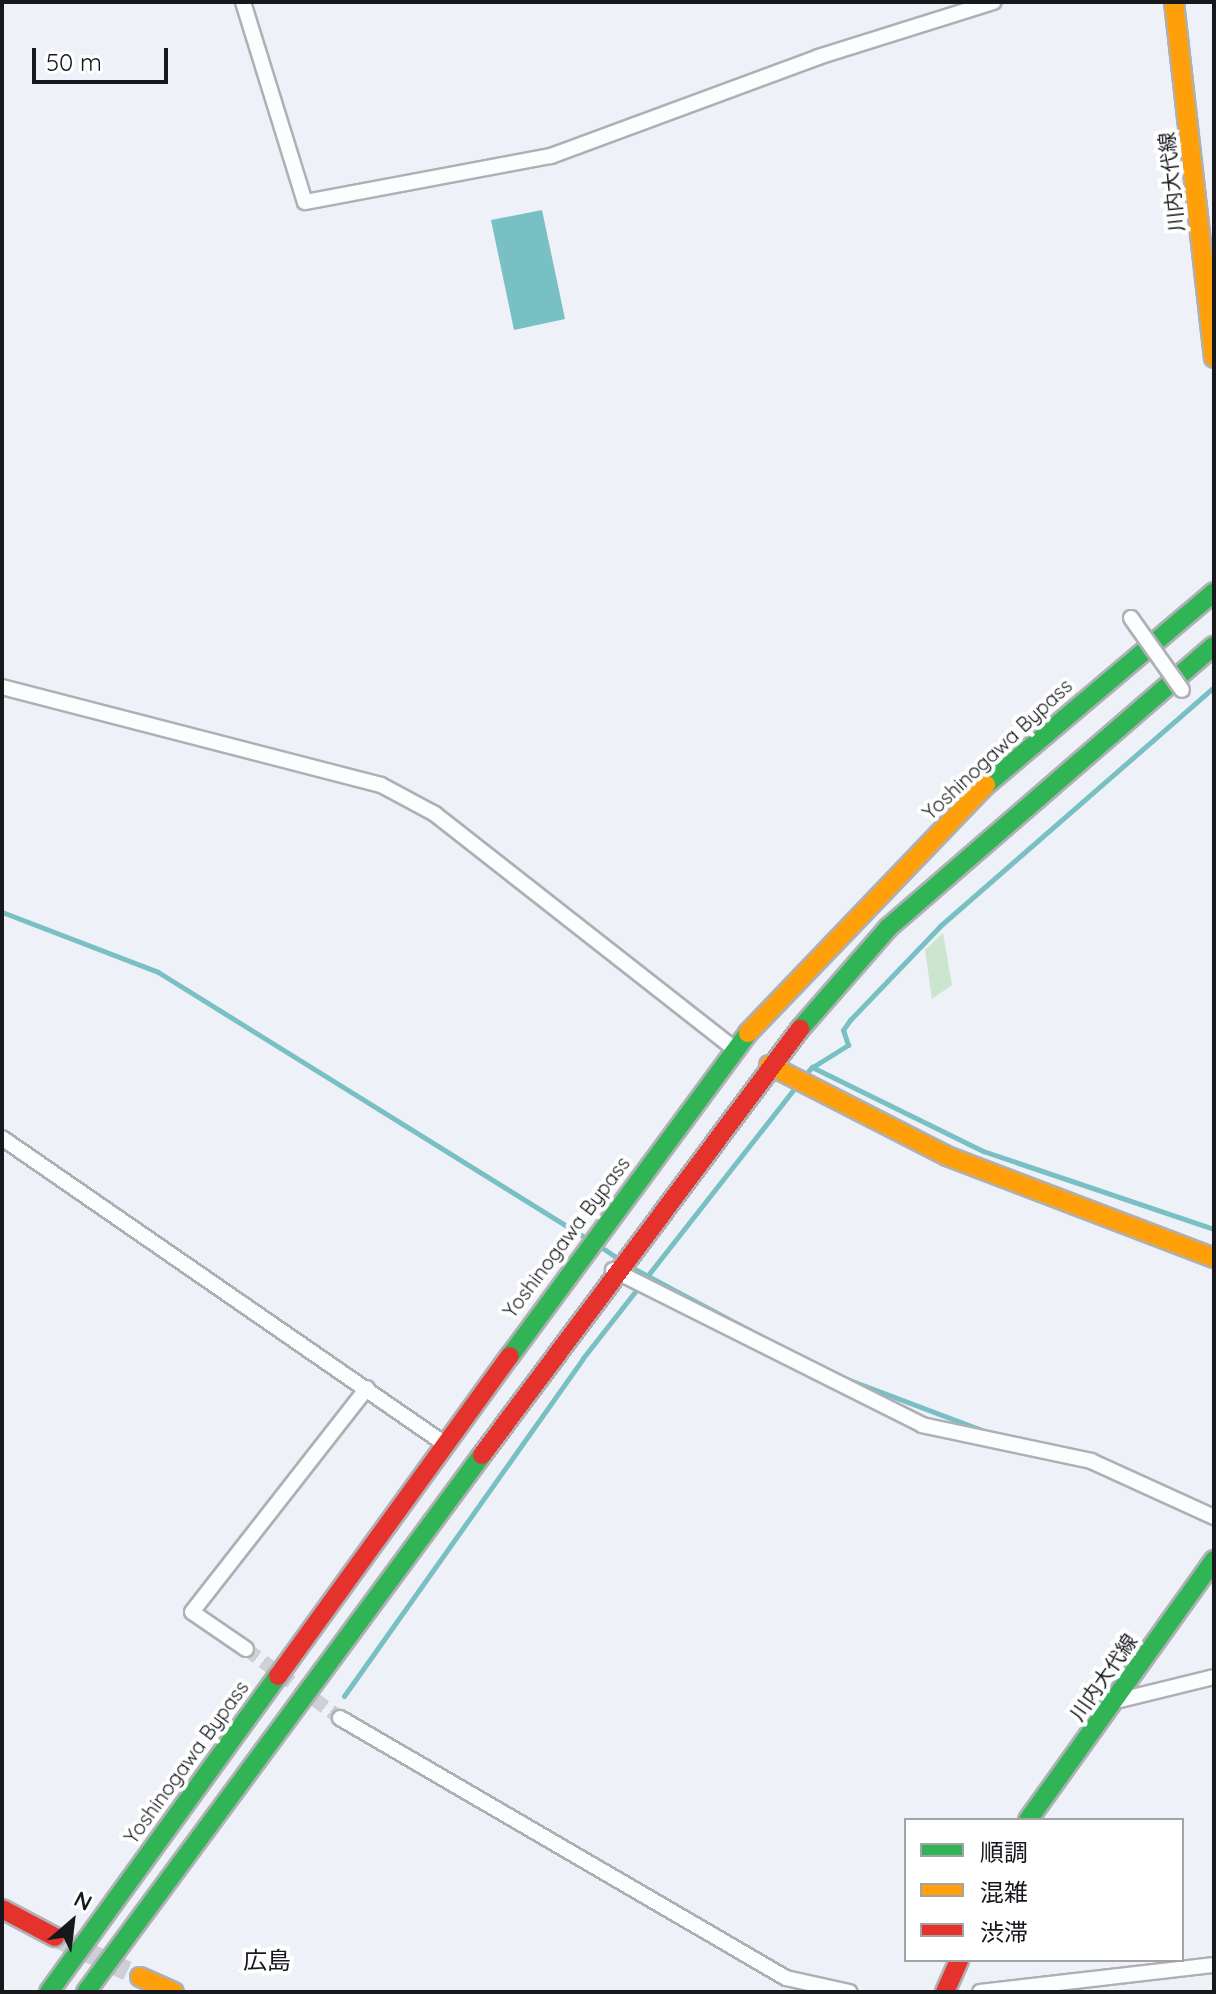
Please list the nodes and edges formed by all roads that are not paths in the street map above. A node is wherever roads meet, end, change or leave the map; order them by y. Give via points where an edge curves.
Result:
1 (243, 2) edge
2 (994, 2) edge
3 (1174, 2) edge
4 (1214, 358) edge
5 (1214, 592) edge
6 (1131, 618) dead end
7 (1214, 646) edge
8 (2, 687) edge
9 (1182, 690) dead end
10 (733, 1048) junction
11 (769, 1065) junction
12 (2, 1138) edge
13 (1214, 1258) edge
14 (613, 1270) junction
15 (367, 1388) junction
16 (442, 1442) junction
17 (1214, 1517) edge
18 (1214, 1560) edge
19 (246, 1649) tunnel mouth
20 (1214, 1677) edge
21 (1112, 1702) junction
22 (340, 1718) tunnel mouth
23 (1029, 1818) edge
24 (2, 1909) edge
25 (55, 1937) tunnel mouth
26 (958, 1962) edge
27 (1214, 1965) edge
28 (140, 1977) tunnel mouth
29 (49, 1992) edge
30 (86, 1992) edge
31 (174, 1992) edge
32 (849, 1992) edge
33 (945, 1992) edge
34 (980, 1992) edge

1 - 2 street via 305,202 551,156 818,57
3 - 4 main road, 川内大代線
5 - 10 main road, Yoshinogawa Bypass via 996,775
6 - 9 street, bridge
7 - 11 main road via 888,928
8 - 10 street via 381,785 435,814
10 - 16 main road, Yoshinogawa Bypass
11 - 13 main road via 947,1156
11 - 14 main road
12 - 15 street
14 - 17 street via 922,1425 1091,1461
14 - 30 main road
15 - 16 street
15 - 19 street via 192,1612
16 - 29 main road, Yoshinogawa Bypass
18 - 21 main road, 川内大代線
20 - 21 street
21 - 23 main road, 川内大代線
22 - 32 street via 786,1978
24 - 25 main road
26 - 33 main road
27 - 34 street
28 - 31 main road

